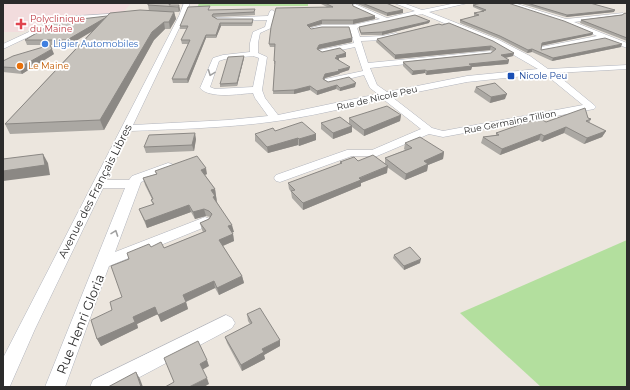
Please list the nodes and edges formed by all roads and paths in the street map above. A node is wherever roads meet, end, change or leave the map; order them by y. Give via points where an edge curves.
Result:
1 (187, 3) edge
2 (397, 3) edge
3 (465, 3) edge
4 (509, 3) edge
5 (355, 6) edge
6 (423, 12) junction
7 (135, 14) edge
8 (621, 14) edge
9 (217, 19) edge
10 (387, 20) junction
11 (566, 21) junction
12 (353, 27) junction
13 (311, 29) edge
14 (402, 33) edge
15 (604, 36) junction
16 (357, 42) junction
17 (626, 45) edge
18 (3, 47) edge
19 (544, 49) edge
20 (322, 52) edge
21 (490, 52) edge
22 (254, 54) junction
23 (627, 67) edge
24 (366, 69) junction
25 (547, 71) junction
26 (328, 81) edge
27 (257, 90) junction
28 (385, 96) junction
29 (275, 118) junction
30 (127, 128) junction
31 (428, 130) junction
32 (168, 167) edge
33 (280, 178) dead end
34 (99, 184) junction
35 (133, 184) junction
36 (205, 222) edge
37 (104, 262) junction
38 (226, 323) dead end
39 (3, 379) edge
40 (55, 387) edge
41 (100, 387) edge

1 - 30 street, Avenue des Français Libres
2 - 6 street
3 - 6 street
4 - 11 street
5 - 10 street
6 - 10 street
6 - 25 street via 497,42
7 - 18 street via 64,18
8 - 11 street
9 - 22 street via 271,15 268,28 257,32
10 - 12 street
11 - 15 street
12 - 13 street
12 - 16 street, Rue Germaine Tillion
14 - 16 street
15 - 17 street
15 - 19 street
16 - 20 street
16 - 24 street, Rue Germaine Tillion
21 - 24 street
22 - 27 street via 262,57
22 -> 27 street via 216,60 205,88 215,92
23 - 25 street, Rue de Nicole Peu
24 - 26 street
24 - 28 street, Rue Germaine Tillion via 373,86
25 - 28 street, Rue de Nicole Peu via 466,79
25 - 31 street, Rue Germaine Tillion via 591,107 451,134
27 - 29 street
28 - 29 street, Rue de Nicole Peu
28 - 31 street, Rue Germaine Tillion
29 - 30 street, Rue de Nicole Peu via 224,124
30 - 34 street, Avenue des Français Libres
31 - 33 street via 373,154 351,152
32 - 35 street via 136,179
34 - 35 street
34 - 39 street, Avenue des Français Libres
37 -> 35 street, Rue Henri Gloria
36 - 37 street, Rue Henri Gloria
37 - 40 street, Rue Henri Gloria
38 - 41 street

